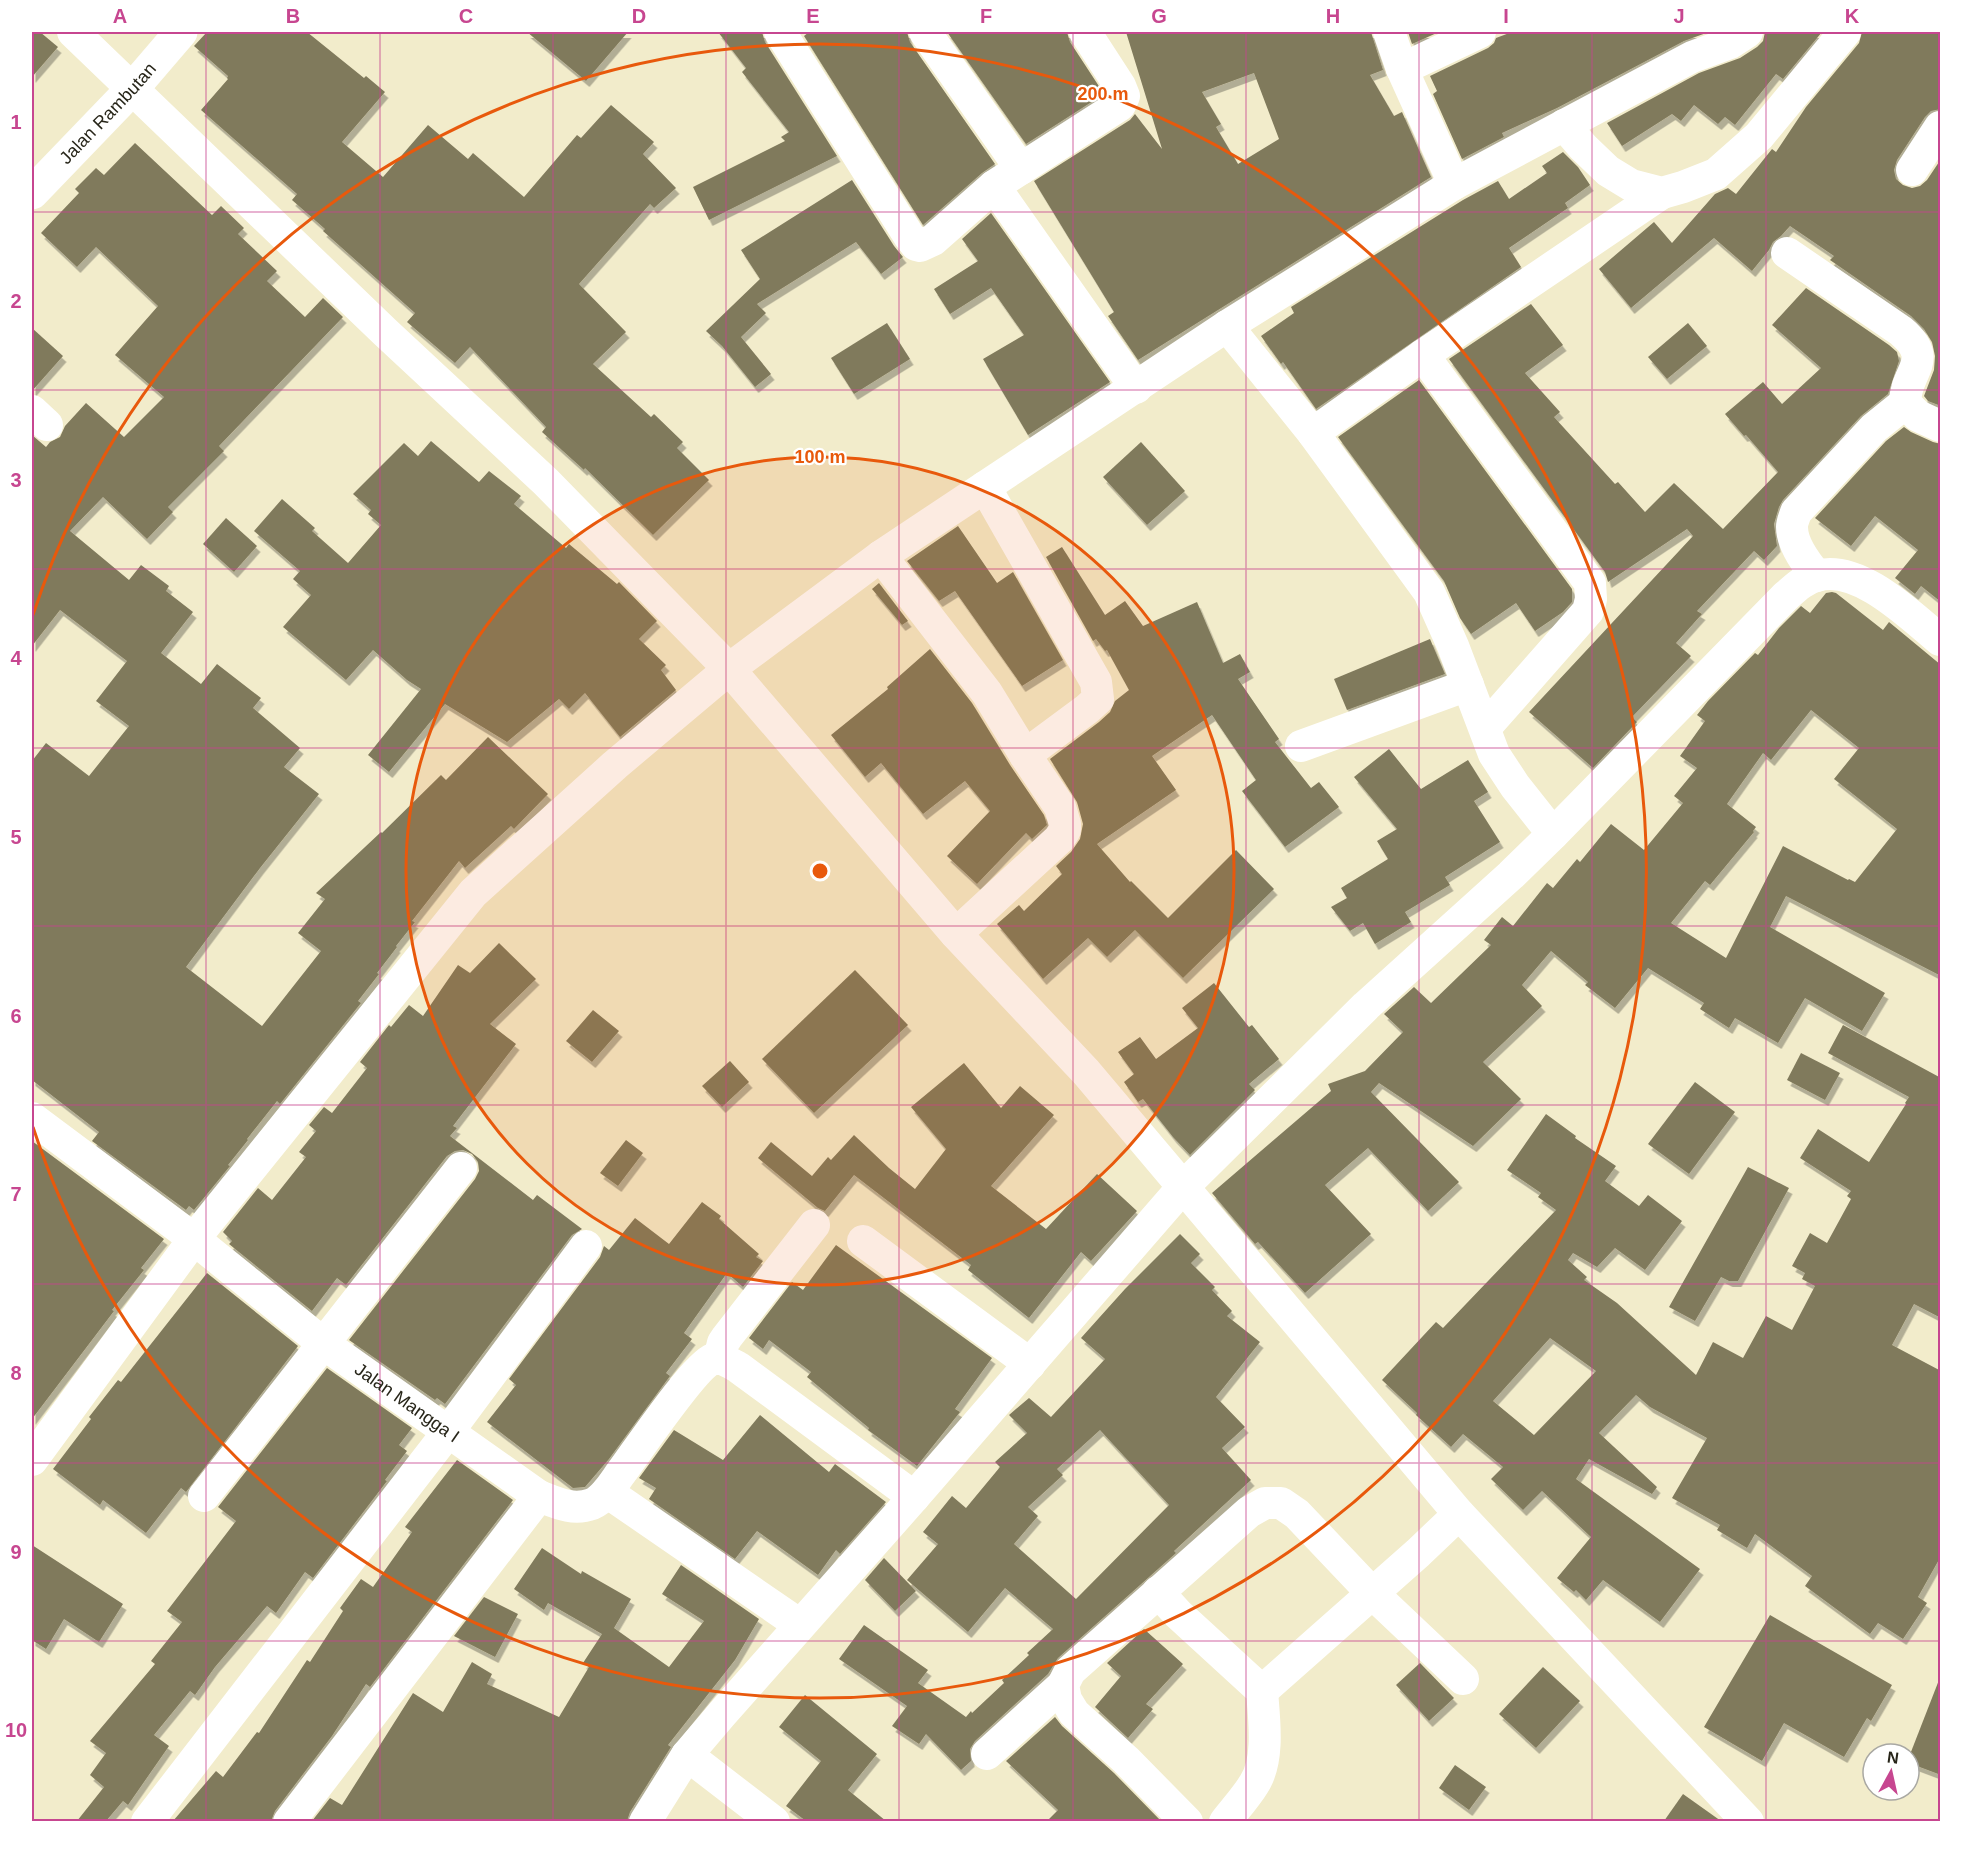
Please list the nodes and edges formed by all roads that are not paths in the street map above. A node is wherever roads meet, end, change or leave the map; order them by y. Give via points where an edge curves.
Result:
1 (74, 32) edge
2 (182, 32) edge
3 (780, 32) edge
4 (925, 32) edge
5 (1085, 32) edge
6 (1389, 32) edge
7 (1480, 32) edge
8 (1747, 32) edge
9 (1845, 32) edge
10 (1402, 69) junction
11 (133, 88) junction
12 (1564, 125) junction
13 (1941, 127) edge
14 (1021, 169) junction
15 (1912, 170) dead end
16 (1454, 184) junction
17 (994, 186) junction
18 (32, 193) edge
19 (1662, 193) junction
20 (1787, 253) dead end
21 (1227, 326) junction
22 (1423, 355) junction
23 (1136, 387) junction
24 (1905, 403) junction
25 (1941, 426) edge
26 (1313, 433) junction
27 (985, 487) junction
28 (882, 556) junction
29 (1817, 576) junction
30 (1941, 639) edge
31 (729, 669) junction
32 (1468, 685) junction
33 (1485, 728) junction
34 (1301, 747) dead end
35 (1024, 755) junction
36 (1553, 834) junction
37 (956, 934) junction
38 (32, 1118) edge
39 (461, 1168) dead end
40 (1183, 1187) junction
41 (814, 1225) dead end
42 (194, 1239) junction
43 (863, 1241) dead end
44 (586, 1246) dead end
45 (324, 1344) junction
46 (719, 1359) junction
47 (1030, 1364) junction
48 (448, 1432) junction
49 (32, 1460) edge
50 (607, 1492) junction
51 (204, 1496) dead end
52 (539, 1496) junction
53 (914, 1497) junction
54 (1459, 1514) junction
55 (1158, 1592) junction
56 (1371, 1592) junction
57 (800, 1624) junction
58 (1463, 1679) dead end
59 (1063, 1685) junction
60 (1262, 1691) junction
61 (987, 1754) dead end
62 (687, 1755) junction
63 (147, 1821) edge
64 (289, 1821) edge
65 (645, 1821) edge
66 (774, 1821) edge
67 (1187, 1821) edge
68 (1225, 1821) edge
69 (1748, 1821) edge

1 - 11 street
2 - 11 street, Jalan Rambutan
3 - 17 street via 916,245 933,240
4 - 14 street
5 - 14 street via 1120,86 1124,96 1120,105
6 - 10 street
7 - 10 street
8 - 12 street
9 - 19 street via 1759,136 1716,174
10 - 16 street
11 - 18 street, Jalan Rambutan
11 - 31 street via 546,482
12 - 16 street
12 - 19 street via 1608,171 1631,185
13 - 15 street
14 - 17 street
16 - 21 street
17 - 23 street
19 - 22 street
20 - 24 street via 1911,339 1918,355
21 - 23 street
21 - 26 street
22 - 26 street
22 - 33 street via 1590,583 1588,611
23 - 27 street
24 - 25 street via 1918,416
24 - 29 street via 1874,428 1796,512 1792,526 1796,542
26 - 32 street via 1429,592
27 - 28 street
27 - 35 street via 1096,682 1098,699
28 - 31 street
28 - 35 street via 987,693
29 - 30 street via 1838,574 1860,581
29 - 36 street via 1800,583 1785,597
31 - 37 street
31 - 42 street via 473,893
32 - 33 street
32 - 34 street
33 - 36 street via 1494,754
35 - 37 street via 1060,807 1065,830
36 - 40 street via 1366,1006
37 - 40 street via 1086,1072
38 - 42 street, Jalan Mangga I
39 - 45 street
40 - 47 street
40 - 54 street
41 - 46 street via 727,1337
42 - 45 street, Jalan Mangga I
42 - 49 street
43 - 47 street
44 - 48 street
45 - 48 street, Jalan Mangga I
45 - 51 street
46 - 50 street via 700,1368
46 - 53 street via 739,1368
47 - 53 street
48 - 52 street, Jalan Mangga I
48 - 63 street
50 - 52 street, Jalan Mangga I via 594,1503 577,1507 562,1506
50 - 57 street
52 - 64 street
53 - 57 street
54 - 56 street
54 - 69 street
55 - 56 street via 1249,1512 1265,1503 1281,1503 1297,1514
55 - 59 street via 1070,1671
55 - 60 street
56 - 58 street
56 - 60 street
57 - 62 street
59 - 61 street
59 - 67 street via 1074,1713
60 - 68 street via 1262,1761 1256,1782
62 - 65 street
62 - 66 street

